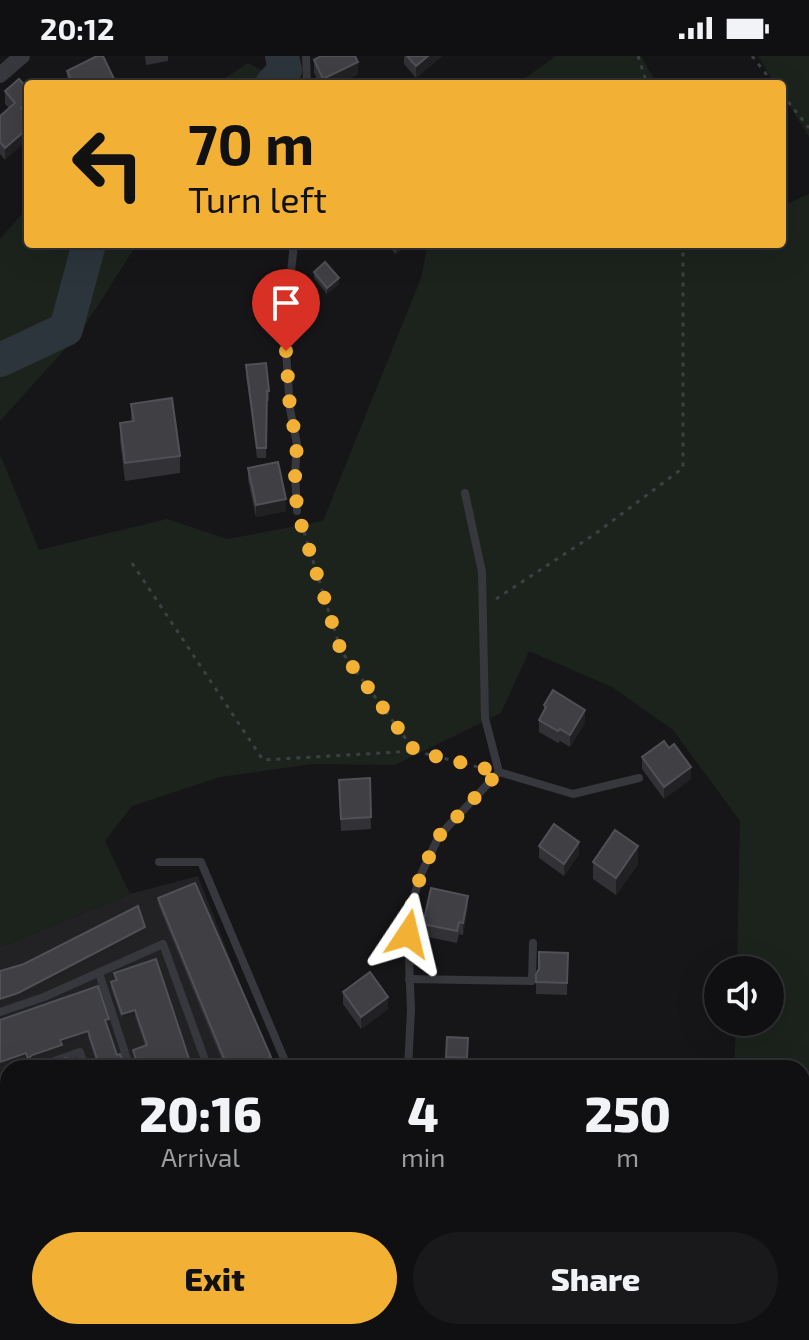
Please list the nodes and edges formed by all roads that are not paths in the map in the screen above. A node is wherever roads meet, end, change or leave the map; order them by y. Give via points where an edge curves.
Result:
1 (22, 56) edge
2 (306, 56) edge
3 (0, 75) edge
4 (307, 80) edge
5 (294, 248) edge
6 (465, 493) dead end
7 (297, 511) road end
8 (499, 772) junction
9 (639, 778) dead end
10 (159, 862) dead end
11 (533, 943) dead end
12 (99, 973) junction
13 (409, 979) junction
14 (0, 1012) edge
15 (57, 1060) edge
16 (82, 1060) edge
17 (127, 1060) edge
18 (205, 1060) edge
19 (285, 1060) edge
20 (408, 1060) edge

1 - 3 street
2 - 4 lane
5 - 7 lane via 286,351 297,444
6 - 8 lane via 482,572 485,718
8 - 9 lane via 573,794
8 - 13 lane via 439,836 422,872 408,934
10 - 19 lane via 201,862
11 - 13 lane via 532,981
12 - 14 lane
12 - 17 lane
12 - 18 lane via 163,944
13 - 20 lane
15 - 16 lane via 80,1052

